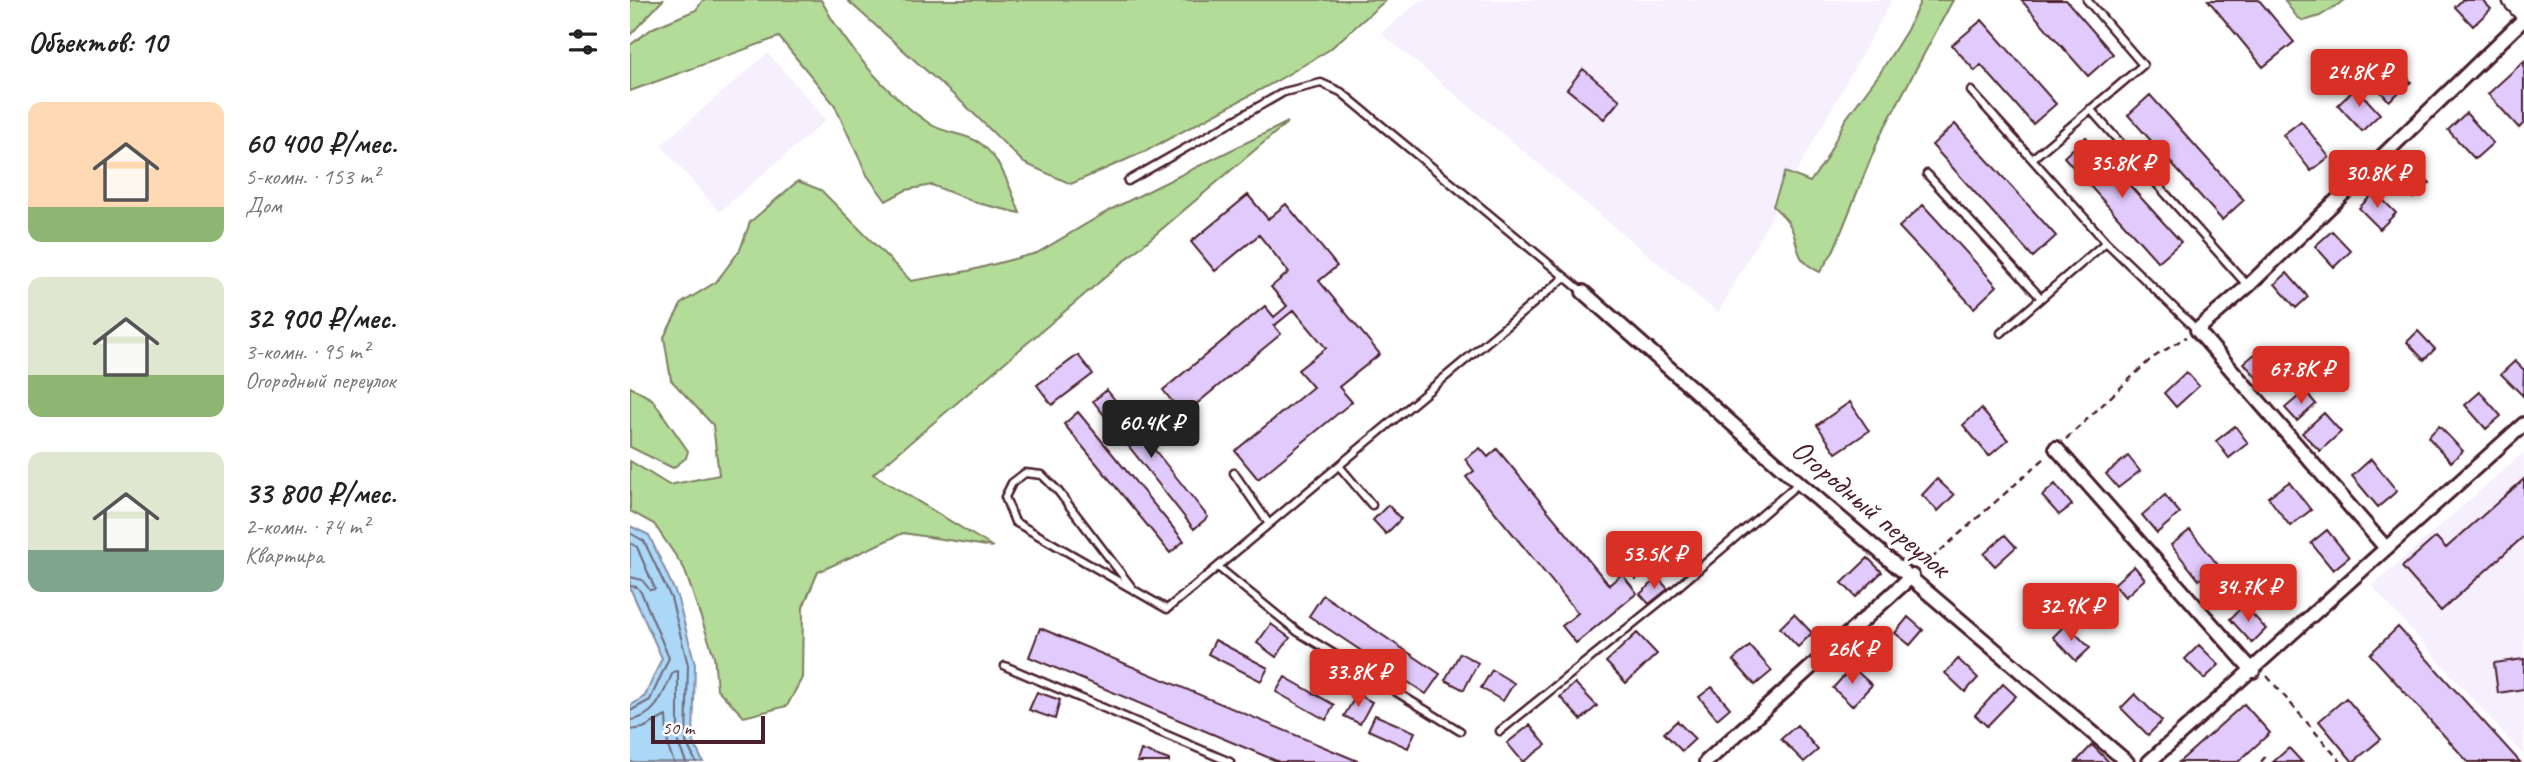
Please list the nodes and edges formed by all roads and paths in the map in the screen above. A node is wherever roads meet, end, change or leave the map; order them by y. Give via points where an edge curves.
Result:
1 (2087, 0) edge
2 (2514, 0) edge
3 (2524, 12) edge
4 (2524, 19) edge
5 (1971, 91) dead end
6 (2090, 109) junction
7 (2032, 159) junction
8 (1927, 174) dead end
9 (1128, 181) dead end
10 (2106, 242) junction
11 (1565, 277) junction
12 (2248, 286) junction
13 (1583, 292) joint
14 (2041, 298) junction
15 (2197, 330) junction
16 (2001, 333) dead end
17 (2524, 424) edge
18 (2056, 448) dead end
19 (1339, 466) junction
20 (1234, 473) dead end
21 (1799, 483) junction
22 (1372, 505) dead end
23 (1269, 524) junction
24 (2386, 548) junction
25 (1218, 567) junction
26 (1912, 576) junction
27 (1133, 589) junction
28 (1005, 666) dead end
29 (2255, 668) junction
30 (1460, 731) dead end
31 (1500, 731) dead end
32 (2265, 757) dead end
33 (1230, 762) edge
34 (1706, 762) edge
35 (2127, 762) edge
36 (2149, 762) edge
37 (2261, 762) edge
38 (2341, 762) edge

1 - 6 lane via 2143,65
2 - 3 main road
4 - 12 street
5 - 7 lane
6 - 7 lane
6 - 12 lane
7 - 10 lane
8 - 14 lane
9 - 11 lane via 1284,92 1321,83 1341,92
10 - 14 lane
10 - 15 lane
11 - 13 lane
11 - 19 lane
12 - 15 street
13 - 21 street, Огородный переулок
14 - 16 lane
15 - 24 street
17 - 24 street
18 - 29 street
19 - 22 lane
19 - 23 lane
20 - 23 lane
21 - 26 street, Огородный переулок
21 - 31 lane
23 - 25 lane
24 - 29 street
25 - 27 lane via 1167,609
25 - 30 lane via 1298,632
26 - 34 street
26 - 35 street, Огородный переулок
27 - 27 lane via 1015,522 1005,497 1012,483 1025,473 1042,475
28 - 33 lane
29 - 36 street
29 - 38 path
32 - 37 path

